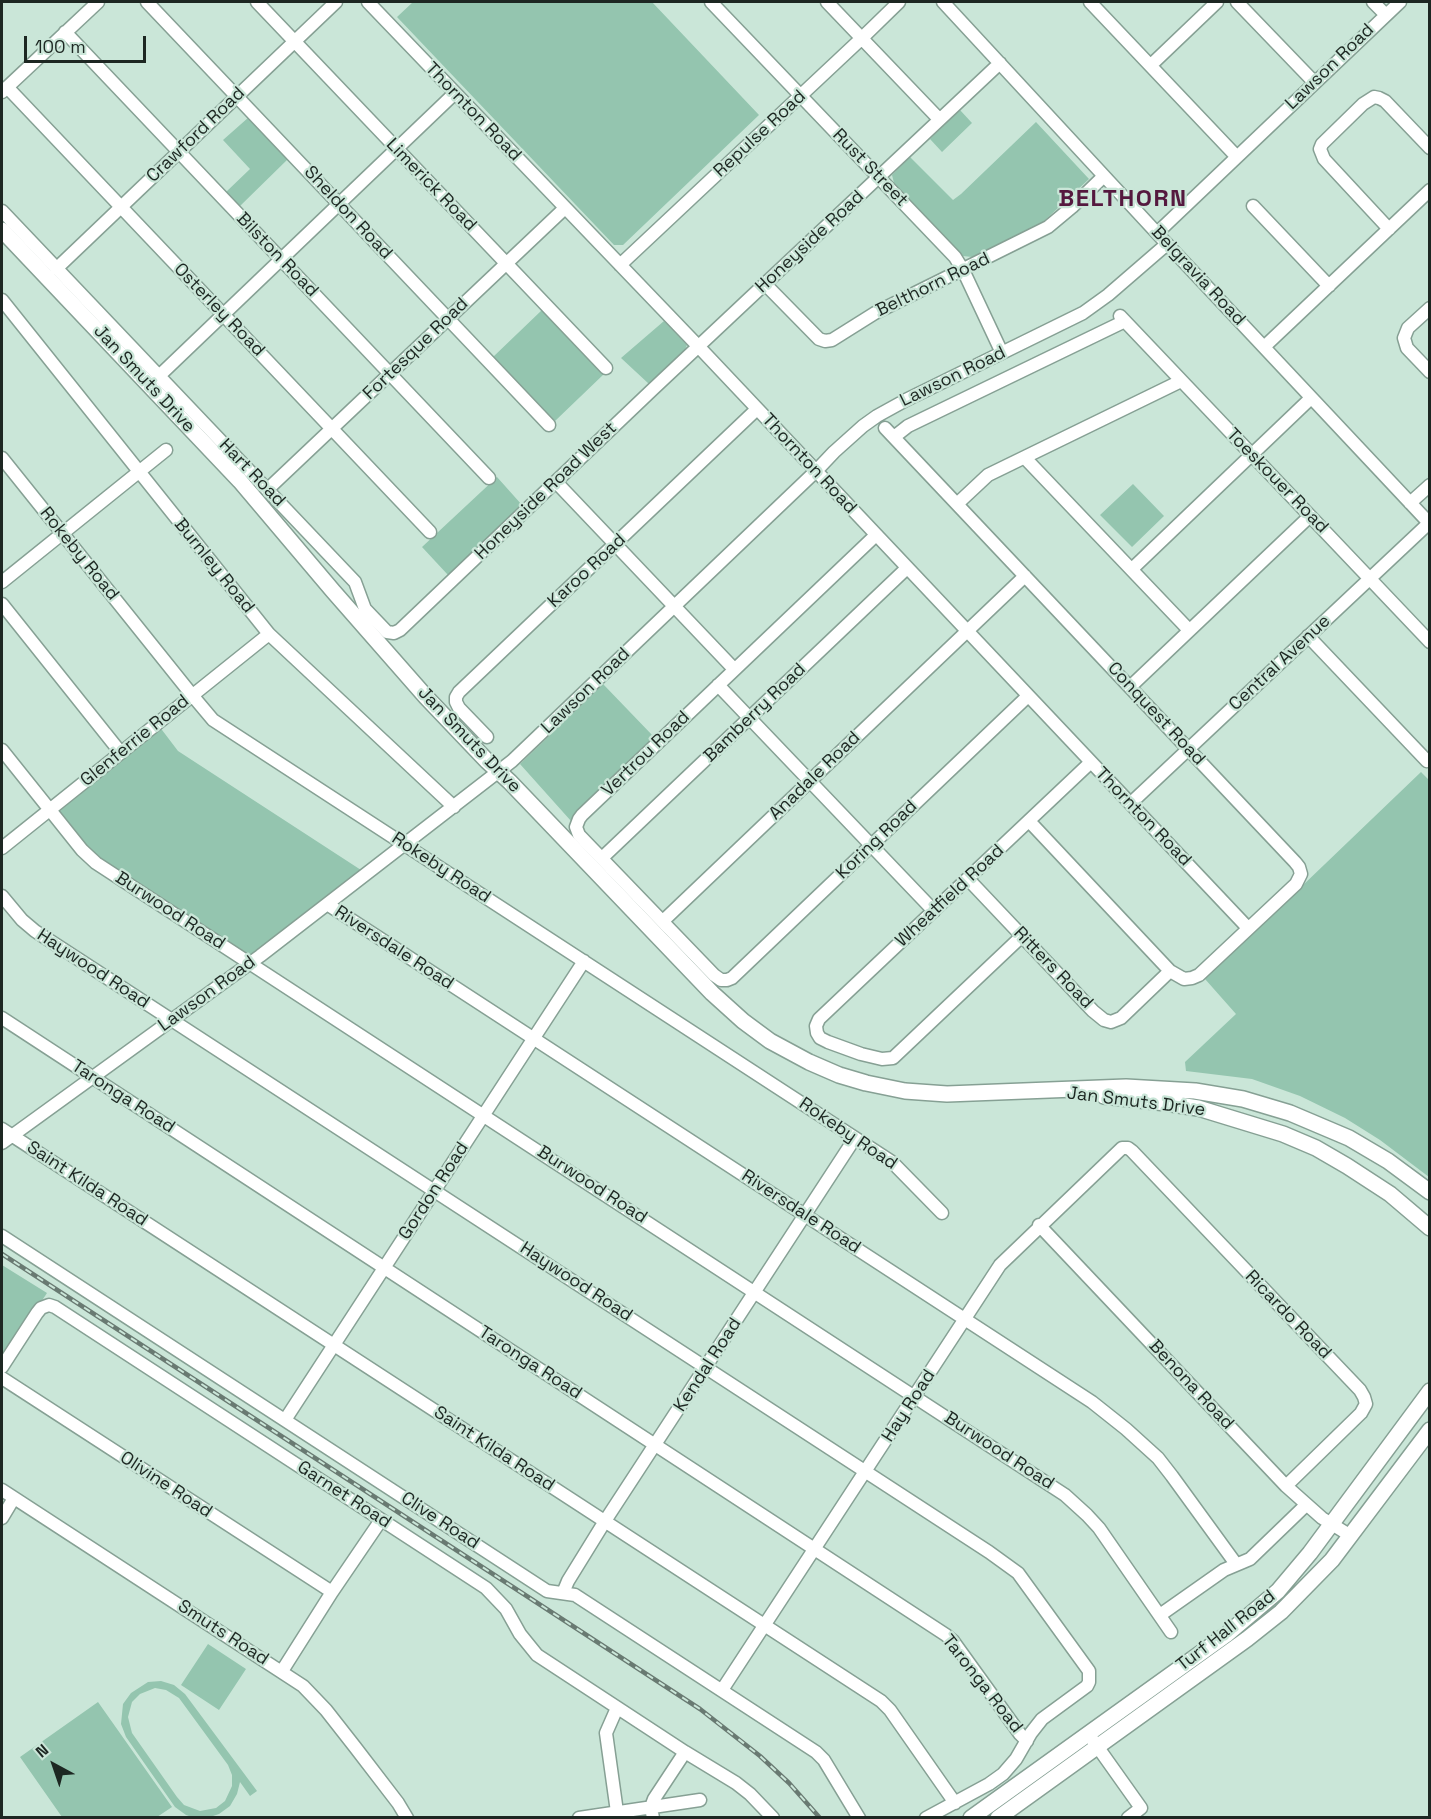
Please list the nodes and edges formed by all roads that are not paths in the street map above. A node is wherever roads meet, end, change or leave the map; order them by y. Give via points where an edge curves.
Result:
1 (98, 2) edge
2 (147, 2) edge
3 (257, 2) edge
4 (336, 2) edge
5 (368, 2) edge
6 (711, 2) edge
7 (827, 2) edge
8 (899, 2) edge
9 (943, 2) edge
10 (1090, 2) edge
11 (1217, 2) edge
12 (1237, 2) edge
13 (1373, 2) edge
14 (1400, 2) edge
15 (1386, 15) junction
16 (65, 32) junction
17 (862, 38) junction
18 (294, 41) junction
19 (1000, 63) junction
20 (1150, 65) junction
21 (1314, 82) junction
22 (4, 90) edge
23 (455, 93) junction
24 (801, 95) junction
25 (236, 96) junction
26 (939, 119) junction
27 (1430, 148) edge
28 (397, 149) junction
29 (179, 152) junction
30 (1237, 157) junction
31 (879, 176) junction
32 (1104, 176) junction
33 (1429, 192) edge
34 (339, 204) junction
35 (1253, 206) dead end
36 (121, 207) junction
37 (565, 208) junction
38 (2, 211) edge
39 (1389, 229) junction
40 (2, 230) edge
41 (1157, 233) junction
42 (1167, 244) junction
43 (281, 258) junction
44 (506, 263) junction
45 (620, 265) junction
46 (56, 269) junction
47 (963, 270) junction
48 (765, 284) junction
49 (1329, 286) junction
50 (4, 307) edge
51 (1430, 308) edge
52 (223, 314) junction
53 (448, 318) junction
54 (698, 346) junction
55 (1264, 347) junction
56 (1002, 353) junction
57 (606, 368) dead end
58 (1430, 372) edge
59 (390, 373) junction
60 (159, 376) junction
61 (1181, 381) junction
62 (1311, 398) junction
63 (757, 410) junction
64 (549, 425) dead end
65 (331, 429) junction
66 (890, 433) joint
67 (166, 450) dead end
68 (1252, 455) junction
69 (2, 458) edge
70 (1024, 458) junction
71 (816, 471) junction
72 (139, 472) junction
73 (489, 478) dead end
74 (556, 482) junction
75 (1430, 484) edge
76 (268, 489) junction
77 (1410, 503) junction
78 (957, 504) junction
79 (1310, 516) junction
80 (1429, 523) edge
81 (430, 532) dead end
82 (62, 533) junction
83 (876, 535) junction
84 (616, 544) junction
85 (908, 568) junction
86 (1132, 569) junction
87 (1025, 576) junction
88 (1369, 579) junction
89 (2, 582) edge
90 (2, 604) edge
91 (674, 606) junction
92 (1189, 630) junction
93 (968, 631) junction
94 (394, 633) joint
95 (268, 634) junction
96 (1308, 636) junction
97 (1430, 642) edge
98 (734, 669) junction
99 (718, 685) junction
100 (1130, 687) junction
101 (192, 695) junction
102 (1029, 696) junction
103 (750, 718) junction
104 (487, 737) dead end
105 (1188, 748) junction
106 (2, 750) edge
107 (121, 753) junction
108 (1430, 759) edge
109 (1091, 762) junction
110 (499, 772) junction
111 (810, 781) junction
112 (1131, 803) junction
113 (454, 807) junction
114 (49, 810) junction
115 (1029, 821) junction
116 (405, 844) junction
117 (871, 845) junction
118 (2, 848) edge
119 (602, 858) junction
120 (968, 879) junction
121 (2, 896) edge
122 (327, 904) junction
123 (933, 911) junction
124 (663, 921) junction
125 (1248, 928) junction
126 (1022, 936) junction
127 (584, 961) junction
128 (250, 963) junction
129 (1170, 971) junction
130 (723, 981) joint
131 (2, 1018) edge
132 (171, 1020) junction
133 (534, 1038) junction
134 (92, 1078) junction
135 (1026, 1091) junction
136 (484, 1115) junction
137 (5, 1136) edge
138 (855, 1138) junction
139 (1125, 1148) joint
140 (434, 1191) junction
141 (1430, 1192) edge
142 (942, 1213) dead end
143 (806, 1215) junction
144 (1039, 1225) junction
145 (1430, 1228) edge
146 (2, 1236) edge
147 (384, 1267) junction
148 (755, 1292) junction
149 (966, 1319) junction
150 (334, 1345) junction
151 (2, 1367) edge
152 (707, 1367) junction
153 (2, 1378) edge
154 (1430, 1391) edge
155 (915, 1396) junction
156 (285, 1420) junction
157 (1430, 1430) edge
158 (655, 1445) junction
159 (866, 1471) junction
160 (1286, 1485) junction
161 (2, 1490) edge
162 (14, 1498) junction
163 (1306, 1505) junction
164 (2, 1518) edge
165 (381, 1520) junction
166 (605, 1521) junction
167 (1331, 1524) junction
168 (1351, 1536) junction
169 (815, 1549) junction
170 (1236, 1564) junction
171 (332, 1592) junction
172 (562, 1593) junction
173 (1160, 1615) junction
174 (765, 1626) junction
175 (1171, 1632) dead end
176 (282, 1671) junction
177 (722, 1690) junction
178 (617, 1708) junction
179 (1093, 1739) junction
180 (1027, 1741) junction
181 (685, 1752) junction
182 (700, 1800) dead end
183 (955, 1803) junction
184 (617, 1812) junction
185 (652, 1812) edge
186 (407, 1818) edge
187 (579, 1818) edge
188 (772, 1818) edge
189 (859, 1818) edge
190 (926, 1818) edge
191 (971, 1818) edge
192 (998, 1818) edge
193 (1128, 1818) edge

1 - 16 street
2 - 25 street, Sheldon Road
3 - 18 street, Limerick Road
4 - 18 street, Crawford Road
5 - 23 street, Thornton Road
6 - 24 street, Rust Street
7 - 17 street
8 - 17 street, Repulse Road
9 - 19 street, Belgravia Road
10 - 20 street
11 - 20 street
12 - 21 street
13 - 15 street
14 - 15 street, Lawson Road
15 - 21 street, Lawson Road
16 - 22 street
16 - 29 street, Bilston Road
17 - 24 street, Repulse Road
17 - 26 street
18 - 25 street, Crawford Road
18 - 28 street, Limerick Road
19 - 26 street, Honeyside Road
19 - 32 street, Belgravia Road
20 - 30 street
21 - 30 street, Lawson Road
22 - 36 street, Osterley Road
23 - 28 street
23 - 37 street, Thornton Road
24 - 31 street, Rust Street
24 - 45 street, Repulse Road
25 - 29 street, Crawford Road
25 - 34 street, Sheldon Road
26 - 31 street, Honeyside Road
27 - 39 street via 1379,98 1363,104 1322,144 1324,159
28 - 34 street
28 - 44 street, Limerick Road
29 - 36 street, Crawford Road
29 - 43 street, Bilston Road
30 - 41 street, Lawson Road
31 - 47 street, Rust Street
31 - 48 street, Honeyside Road
32 - 41 street, Belgravia Road
32 - 47 street, Belthorn Road via 1048,227
33 - 39 street
34 - 43 street
34 - 53 street, Sheldon Road
35 - 49 street
36 - 46 street, Crawford Road
36 - 52 street, Osterley Road
37 - 44 street, Fortesque Road
37 - 45 street, Thornton Road
38 - 46 street, Hart Road
39 - 49 street
40 - 110 main road, Jan Smuts Drive via 240,481 426,697
41 - 42 street, Belgravia Road
42 - 55 street, Belgravia Road
42 - 56 street, Lawson Road via 1095,306
43 - 52 street
43 - 59 street, Bilston Road
44 - 53 street, Fortesque Road
44 - 57 street, Limerick Road
45 - 54 street, Thornton Road
46 - 60 street, Hart Road
47 - 48 street, Belthorn Road via 825,341 813,334
47 - 56 street, Rust Street
48 - 54 street, Honeyside Road
49 - 55 street
50 - 72 street, Burnley Road
51 - 58 street via 1408,328 1404,338 1407,348
52 - 60 street
52 - 65 street, Osterley Road
53 - 59 street, Fortesque Road
53 - 64 street, Sheldon Road
54 - 63 street, Thornton Road
54 - 74 street, Honeyside Road West
55 - 62 street, Belgravia Road
56 - 71 street, Lawson Road via 877,416
59 - 65 street, Fortesque Road
59 - 73 street, Bilston Road
60 - 76 street, Hart Road
61 - 66 street, Toeskouer Road via 1122,318
61 - 68 street, Toeskouer Road
61 - 70 street
62 - 68 street
62 - 77 street, Belgravia Road
63 - 71 street, Thornton Road
63 - 84 street, Karoo Road
65 - 76 street, Fortesque Road
65 - 81 street, Osterley Road
66 - 78 street, Conquest Road
67 - 72 street
68 - 79 street, Toeskouer Road
68 - 86 street
69 - 82 street, Rokeby Road
70 - 78 street via 982,478
70 - 86 street
71 - 83 street, Thornton Road
71 - 91 street, Lawson Road
72 - 82 street
72 - 95 street, Burnley Road
74 - 84 street
74 - 94 street, Honeyside Road West
75 - 77 street
76 - 94 street, Hart Road via 355,582 365,609 387,632
77 - 80 street, Belgravia Road
78 - 87 street, Conquest Road
79 - 88 street, Toeskouer Road
79 - 92 street
80 - 88 street, Central Avenue
82 - 89 street
82 - 101 street, Rokeby Road
83 - 85 street, Thornton Road
83 - 98 street, Vertrou Road
84 - 91 street
84 - 104 street, Karoo Road via 459,692 459,708
85 - 93 street, Thornton Road
85 - 103 street, Bamberry Road
86 - 92 street
87 - 93 street, Anadale Road
87 - 100 street, Conquest Road
88 - 96 street, Central Avenue
88 - 97 street, Toeskouer Road
90 - 107 street
91 - 98 street
91 - 110 street, Lawson Road
92 - 100 street
93 - 102 street, Thornton Road
93 - 111 street, Anadale Road
95 - 101 street, Glenferrie Road
95 - 113 street, Burnley Road
96 - 105 street, Central Avenue
96 - 108 street via 1427,761
98 - 99 street, Vertrou Road
99 - 103 street
99 - 119 street, Vertrou Road via 579,819 577,831
100 - 105 street, Conquest Road
101 - 107 street, Glenferrie Road
101 - 116 street, Rokeby Road via 213,720
102 - 109 street, Thornton Road
102 - 117 street, Koring Road
103 - 111 street
103 - 119 street, Bamberry Road
105 - 112 street, Central Avenue
105 - 125 street, Conquest Road via 1300,870 1296,884
106 - 114 street, Burwood Road
107 - 114 street, Glenferrie Road
109 - 112 street, Thornton Road
109 - 115 street, Wheatfield Road
110 - 113 street, Lawson Road
110 - 135 main road, Jan Smuts Drive via 712,993 770,1041 824,1069 879,1086 935,1094
111 - 117 street
111 - 124 street, Anadale Road
112 - 125 street, Thornton Road
113 - 116 street, Lawson Road
114 - 118 street, Glenferrie Road
114 - 128 street, Burwood Road via 96,863
115 - 120 street, Wheatfield Road
115 - 129 street
116 - 122 street, Lawson Road
116 - 127 street, Rokeby Road
117 - 123 street
117 - 130 street, Koring Road via 732,978
119 - 124 street, Vertrou Road
120 - 123 street, Wheatfield Road
120 - 126 street, Ritters Road
121 - 132 street, Haywood Road via 30,928
122 - 128 street, Lawson Road
122 - 133 street, Riversdale Road
123 - 126 street, Wheatfield Road via 819,1019 816,1033 820,1038 861,1054 893,1058
124 - 130 street, Vertrou Road
125 - 129 street, Conquest Road via 1199,975 1184,980
126 - 129 street, Ritters Road via 1093,1011 1109,1022 1121,1018
127 - 133 street, Gordon Road
127 - 138 street, Rokeby Road
128 - 132 street, Lawson Road
128 - 136 street, Burwood Road
131 - 134 street, Taronga Road
132 - 134 street, Lawson Road
132 - 140 street, Haywood Road
133 - 136 street, Gordon Road
133 - 143 street, Riversdale Road
134 - 137 street, Lawson Road
134 - 147 street, Taronga Road
135 - 141 main road, Jan Smuts Drive via 1126,1087 1195,1091 1244,1099 1341,1135 1388,1161
135 - 145 main road, Jan Smuts Drive via 1166,1102 1267,1128 1347,1166 1390,1194
136 - 140 street, Gordon Road
136 - 148 street, Burwood Road
137 - 150 street, Saint Kilda Road
138 - 142 street, Rokeby Road via 898,1166
138 - 143 street, Kendal Road
139 - 144 street, Hay Road
139 - 160 street, Ricardo Road via 1363,1395 1363,1411
140 - 147 street, Gordon Road
140 - 152 street, Haywood Road
143 - 148 street, Kendal Road
143 - 149 street, Riversdale Road
144 - 149 street, Hay Road via 1000,1264
144 - 160 street, Benona Road
146 - 156 street, Clive Road
147 - 150 street, Gordon Road
147 - 158 street, Taronga Road
148 - 152 street, Kendal Road
148 - 155 street, Burwood Road
149 - 155 street, Hay Road
149 - 170 street, Riversdale Road via 1092,1402 1143,1444 1172,1476
150 - 156 street, Gordon Road
150 - 166 street, Saint Kilda Road
151 - 165 street, Garnet Road via 41,1308 55,1307
152 - 158 street, Kendal Road
152 - 159 street, Haywood Road
153 - 171 street, Olivine Road
154 - 167 main road, Turf Hall Road
155 - 159 street, Hay Road
155 - 173 street, Burwood Road via 1074,1503 1099,1528
156 - 172 street, Clive Road via 547,1591
157 - 168 main road, Turf Hall Road
158 - 166 street, Kendal Road
158 - 169 street, Taronga Road
159 - 169 street, Hay Road
159 - 180 street, Haywood Road via 1021,1576 1090,1674 1087,1686 1041,1719
160 - 163 street, Benona Road
161 - 162 street, Smuts Road
162 - 164 street
162 - 176 street, Smuts Road
163 - 167 street, Benona Road
163 - 170 street via 1250,1559
165 - 171 street
165 - 178 street, Garnet Road via 486,1588 537,1654
166 - 172 street, Kendal Road
166 - 174 street, Saint Kilda Road
167 - 168 street, Benona Road
167 - 179 main road, Turf Hall Road via 1295,1573 1264,1604
168 - 179 main road, Turf Hall Road via 1315,1579 1266,1624
169 - 174 street, Hay Road
169 - 180 street, Taronga Road via 949,1637
170 - 173 street
171 - 176 street
172 - 177 street, Clive Road via 575,1595
173 - 175 street, Burwood Road
174 - 177 street, Hay Road
174 - 183 street, Saint Kilda Road via 885,1704
176 - 186 street, Smuts Road via 326,1710
177 - 189 street, Clive Road via 820,1755
178 - 181 street, Garnet Road
178 - 184 street via 606,1733
179 - 191 main road, Turf Hall Road
179 - 192 main road, Turf Hall Road
179 - 193 street via 1142,1808
180 - 183 street via 1003,1774
181 - 185 street via 654,1799
181 - 188 street, Garnet Road via 743,1788
182 - 185 street
183 - 190 street
184 - 185 street
184 - 187 street

